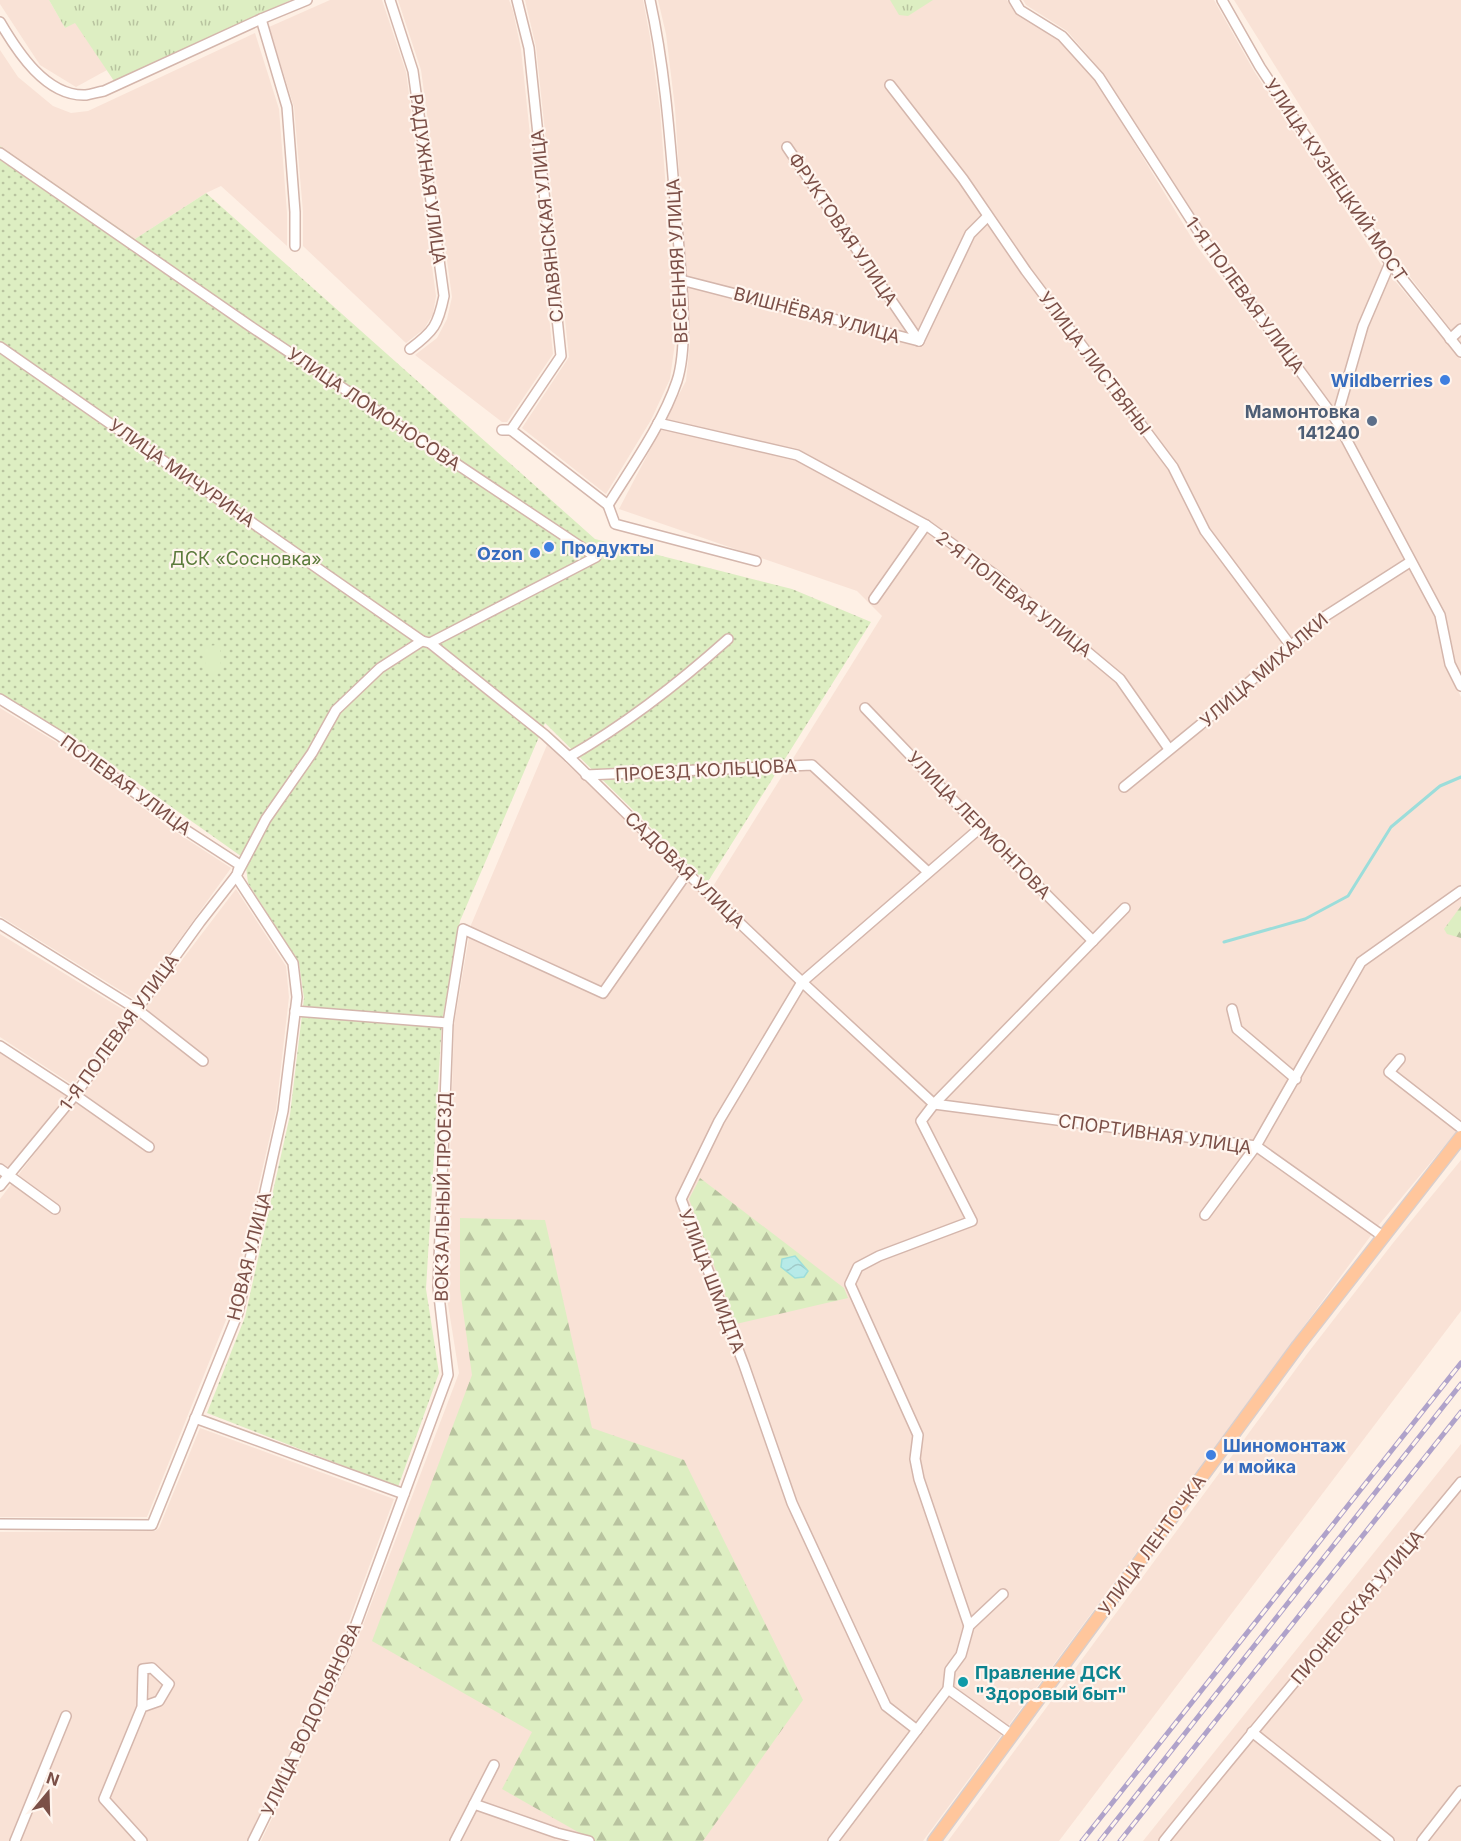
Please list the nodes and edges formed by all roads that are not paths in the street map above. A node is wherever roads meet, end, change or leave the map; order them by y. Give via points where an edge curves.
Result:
1 (306, 0) edge
2 (390, 0) edge
3 (517, 0) edge
4 (650, 0) edge
5 (1014, 0) edge
6 (1222, 0) edge
7 (261, 19) junction
8 (0, 22) edge
9 (890, 85) dead end
10 (787, 147) dead end
11 (0, 153) edge
12 (987, 217) junction
13 (295, 246) dead end
14 (1390, 263) junction
15 (681, 280) junction
16 (1461, 329) edge
17 (1450, 339) junction
18 (919, 341) junction
19 (0, 347) edge
20 (410, 349) dead end
21 (1461, 352) edge
22 (1336, 420) junction
23 (658, 423) junction
24 (609, 505) junction
25 (926, 525) junction
26 (756, 561) dead end
27 (1410, 562) junction
28 (874, 599) dead end
29 (728, 639) dead end
30 (426, 642) junction
31 (1291, 646) junction
32 (1461, 686) edge
33 (0, 699) edge
34 (865, 708) dead end
35 (1169, 749) junction
36 (569, 757) junction
37 (586, 775) junction
38 (1124, 787) dead end
39 (980, 828) junction
40 (928, 872) junction
41 (687, 873) junction
42 (236, 876) junction
43 (1461, 891) edge
44 (1125, 908) dead end
45 (0, 924) edge
46 (1093, 941) junction
47 (802, 982) junction
48 (1232, 1009) dead end
49 (138, 1010) junction
50 (295, 1011) junction
51 (448, 1023) junction
52 (0, 1046) edge
53 (1400, 1059) dead end
54 (203, 1061) dead end
55 (1296, 1079) junction
56 (75, 1095) junction
57 (934, 1104) junction
58 (1461, 1128) edge
59 (1461, 1137) edge
60 (1256, 1146) junction
61 (150, 1147) dead end
62 (4, 1171) edge
63 (0, 1186) edge
64 (55, 1209) dead end
65 (1205, 1215) dead end
66 (1384, 1237) junction
67 (195, 1418) junction
68 (1461, 1482) edge
69 (404, 1494) junction
70 (0, 1524) edge
71 (1003, 1594) dead end
72 (969, 1626) junction
73 (948, 1689) junction
74 (142, 1707) dead end
75 (66, 1716) dead end
76 (917, 1730) junction
77 (1252, 1732) junction
78 (1012, 1735) junction
79 (495, 1765) dead end
80 (1461, 1791) edge
81 (474, 1804) junction
82 (15, 1841) edge
83 (142, 1841) edge
84 (253, 1841) edge
85 (455, 1841) edge
86 (589, 1841) edge
87 (833, 1841) edge
88 (934, 1841) edge
89 (1164, 1841) edge
90 (1389, 1841) edge
91 (1422, 1841) edge

1 - 7 street
2 - 20 street, РАДУЖНАЯ УЛИЦА via 413,71 444,296 440,316 430,334
3 - 24 street, СЛАВЯНСКАЯ УЛИЦА via 529,48 561,356 507,430
4 - 15 street, ВЕСЕННЯЯ УЛИЦА via 667,109
5 - 22 street, 1-Я ПОЛЕВАЯ УЛИЦА via 1020,10 1062,36 1099,77 1206,243
6 - 14 street, УЛИЦА КУЗНЕЦКИЙ МОСТ via 1260,67
7 - 8 street via 104,91 85,95 70,92 40,76 17,51
7 - 13 street via 287,107
9 - 12 street, УЛИЦА ЛИСТВЯНЫ via 963,179
10 - 18 street, ФРУКТОВАЯ УЛИЦА
11 - 30 street, УЛИЦА ЛОМОНОСОВА via 239,319 596,557
12 - 18 street, ВИШНЁВАЯ УЛИЦА via 970,234
12 - 31 street, УЛИЦА ЛИСТВЯНЫ via 1173,467 1205,531
14 - 17 street, УЛИЦА КУЗНЕЦКИЙ МОСТ
14 - 22 street via 1363,326
15 - 18 street, ВИШНЁВАЯ УЛИЦА
15 - 23 street, ВЕСЕННЯЯ УЛИЦА via 683,343 677,381
16 - 17 street
17 - 21 street, УЛИЦА КУЗНЕЦКИЙ МОСТ
19 - 30 street, УЛИЦА МИЧУРИНА
22 - 27 street, 1-Я ПОЛЕВАЯ УЛИЦА
23 - 24 street, ВЕСЕННЯЯ УЛИЦА
23 - 25 street, 2-Я ПОЛЕВАЯ УЛИЦА via 797,455
24 - 26 street via 615,524
25 - 28 street
25 - 35 street, 2-Я ПОЛЕВАЯ УЛИЦА via 993,574 1120,679
27 - 31 street, УЛИЦА МИХАЛКИ via 1324,617
27 - 32 street, 1-Я ПОЛЕВАЯ УЛИЦА via 1440,615 1450,664
29 - 36 street via 688,675 602,738
30 - 36 street, САДОВАЯ УЛИЦА
30 - 42 street, 1-Я ПОЛЕВАЯ УЛИЦА via 380,668 336,710 312,753 266,819
31 - 35 street, УЛИЦА МИХАЛКИ
33 - 42 street, ПОЛЕВАЯ УЛИЦА via 60,736 175,823 240,865
34 - 39 street, УЛИЦА ЛЕРМОНТОВА
35 - 38 street, УЛИЦА МИХАЛКИ
36 - 37 street, САДОВАЯ УЛИЦА
37 - 40 street, ПРОЕЗД КОЛЬЦОВА via 812,765
37 - 41 street, САДОВАЯ УЛИЦА
39 - 40 street, УЛИЦА ШМИДТА
39 - 46 street, УЛИЦА ЛЕРМОНТОВА
40 - 47 street, УЛИЦА ШМИДТА
41 - 47 street, САДОВАЯ УЛИЦА
41 - 51 street, ВОКЗАЛЬНЫЙ ПРОЕЗД via 603,993 463,929
42 - 49 street, 1-Я ПОЛЕВАЯ УЛИЦА
42 - 50 street, НОВАЯ УЛИЦА via 293,963
43 - 55 street via 1361,962
44 - 46 street
45 - 49 street
46 - 57 street
47 - 57 street, САДОВАЯ УЛИЦА
47 - 76 street, УЛИЦА ШМИДТА via 719,1121 681,1199 792,1503 886,1706
48 - 55 street via 1237,1029
49 - 54 street
49 - 56 street, 1-Я ПОЛЕВАЯ УЛИЦА
50 - 51 street
50 - 67 street, НОВАЯ УЛИЦА via 283,1111 238,1313
51 - 69 street, ВОКЗАЛЬНЫЙ ПРОЕЗД via 438,1287 448,1375
52 - 56 street
53 - 58 street via 1389,1072
55 - 60 street
56 - 61 street
56 - 62 street, 1-Я ПОЛЕВАЯ УЛИЦА
57 - 60 street, СПОРТИВНАЯ УЛИЦА
57 - 72 street via 921,1121 972,1221 879,1256 858,1267 850,1284 918,1436 915,1459 919,1479
59 - 66 main road, УЛИЦА ЛЕНТОЧКА
60 - 65 street
60 - 66 street, СПОРТИВНАЯ УЛИЦА
62 - 63 street, 1-Я ПОЛЕВАЯ УЛИЦА
62 - 64 street
66 - 78 main road, УЛИЦА ЛЕНТОЧКА via 1298,1346
67 - 69 street
67 - 70 street, НОВАЯ УЛИЦА via 152,1525
68 - 77 street, ПИОНЕРСКАЯ УЛИЦА
69 - 84 street, УЛИЦА ВОДОПЬЯНОВА via 345,1654
71 - 72 street
72 - 73 street via 961,1655 950,1670
73 - 76 street
73 - 78 street
74 - 83 street via 104,1799
75 - 82 street
76 - 87 street
77 - 89 street, ПИОНЕРСКАЯ УЛИЦА
77 - 90 street
78 - 88 main road, УЛИЦА ЛЕНТОЧКА
79 - 81 street
80 - 91 street
81 - 85 street
81 - 86 street

